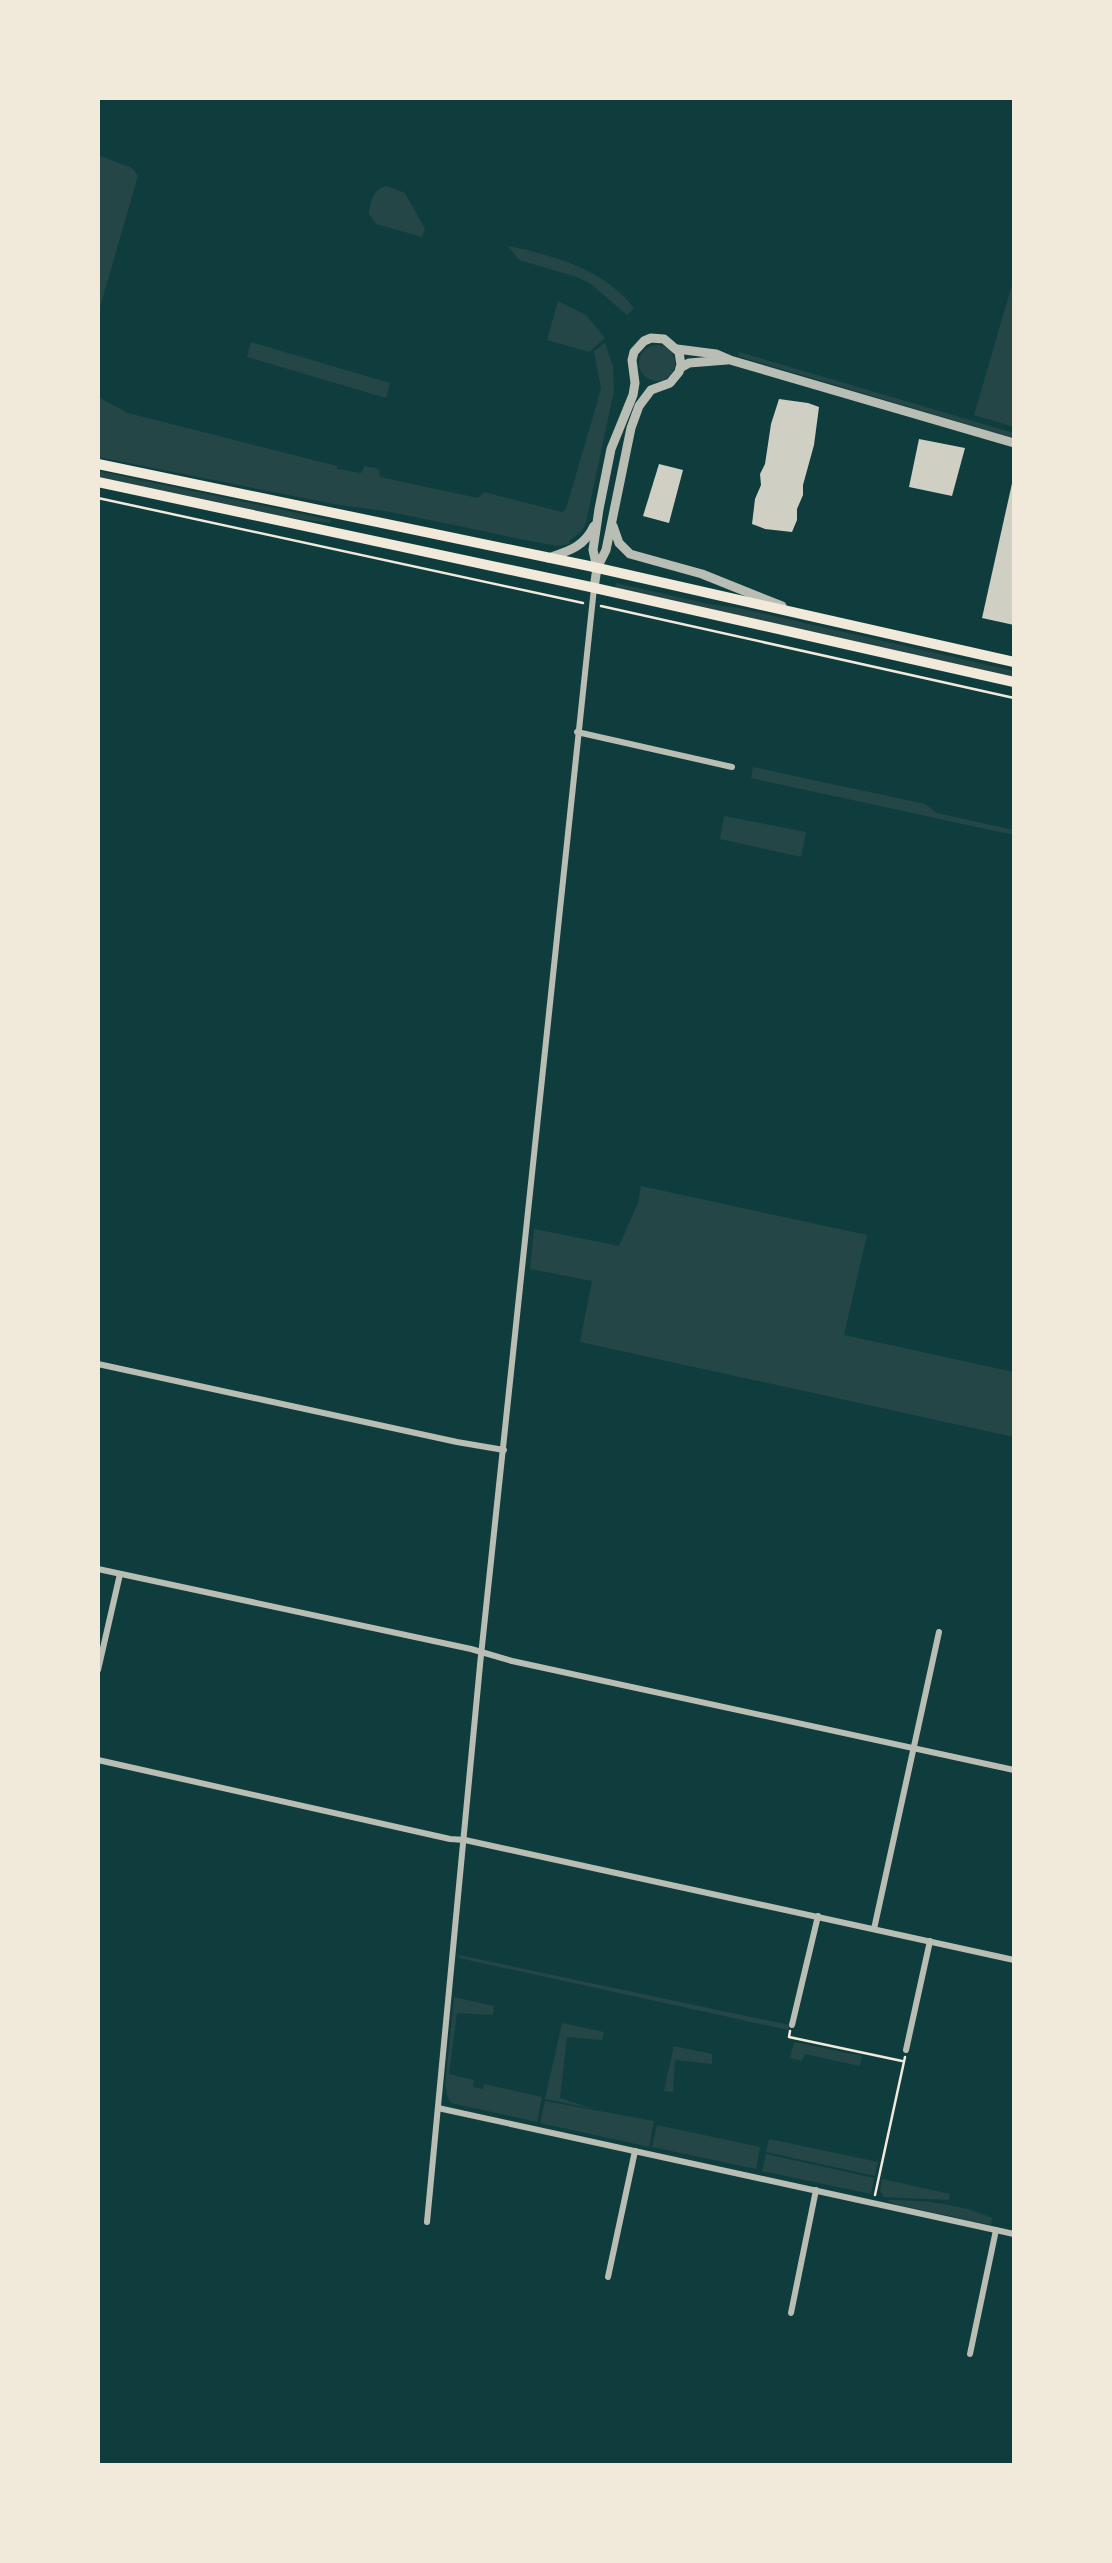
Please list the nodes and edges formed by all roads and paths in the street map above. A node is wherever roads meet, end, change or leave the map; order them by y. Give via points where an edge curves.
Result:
1 (677, 349) junction
2 (730, 360) junction
3 (680, 368) junction
4 (634, 372) junction
5 (664, 386) junction
6 (1014, 444) edge
7 (98, 464) edge
8 (98, 482) edge
9 (98, 498) edge
10 (599, 509) junction
11 (612, 524) junction
12 (548, 558) junction
13 (598, 568) junction
14 (594, 588) junction
15 (580, 602) dead end
16 (601, 606) dead end
17 (817, 619) junction
18 (1014, 662) edge
19 (1014, 682) edge
20 (1014, 698) edge
21 (577, 732) junction
22 (732, 767) dead end
23 (98, 1364) edge
24 (504, 1450) junction
25 (98, 1569) edge
26 (120, 1574) junction
27 (938, 1632) dead end
28 (482, 1653) junction
29 (98, 1670) edge
30 (913, 1748) junction
31 (98, 1760) edge
32 (1014, 1770) edge
33 (465, 1840) junction
34 (818, 1916) junction
35 (874, 1929) junction
36 (930, 1941) junction
37 (1014, 1960) edge
38 (792, 2025) dead end
39 (789, 2037) dead end
40 (906, 2050) joint
41 (904, 2062) junction
42 (438, 2108) junction
43 (635, 2151) junction
44 (816, 2190) junction
45 (874, 2203) junction
46 (427, 2222) dead end
47 (996, 2230) junction
48 (1014, 2234) edge
49 (608, 2277) dead end
50 (791, 2313) dead end
51 (970, 2354) dead end

1 - 2 street
1 - 3 street
1 - 4 street via 664,339 644,341 634,352
2 - 3 street
2 - 6 street
3 - 5 street
4 - 5 street via 650,386
4 - 10 street
5 - 11 street via 639,406
7 - 12 main road
8 - 14 main road
9 - 15 path
10 - 12 street via 584,542
10 - 13 street via 593,550
11 - 13 street
11 - 17 street via 630,554
12 - 13 main road
13 - 14 street
13 - 17 main road
14 - 19 main road
14 - 21 street
16 - 20 path
17 - 18 main road
21 - 22 street
21 - 24 street
23 - 24 street
24 - 28 street
25 - 26 street
26 - 28 street
26 - 29 street
27 - 30 street
28 - 30 street
28 - 33 street
30 - 32 street
30 - 35 street
31 - 33 street
33 - 34 street
33 - 42 street
34 - 35 street
34 - 38 street
35 - 36 street
36 - 37 street
36 - 40 street
39 - 41 path
40 - 41 path
41 - 45 path
42 - 43 street
42 - 46 street
43 - 44 street
43 - 49 street
44 - 45 street
44 - 50 street
45 - 47 street
47 - 48 street
47 - 51 street

